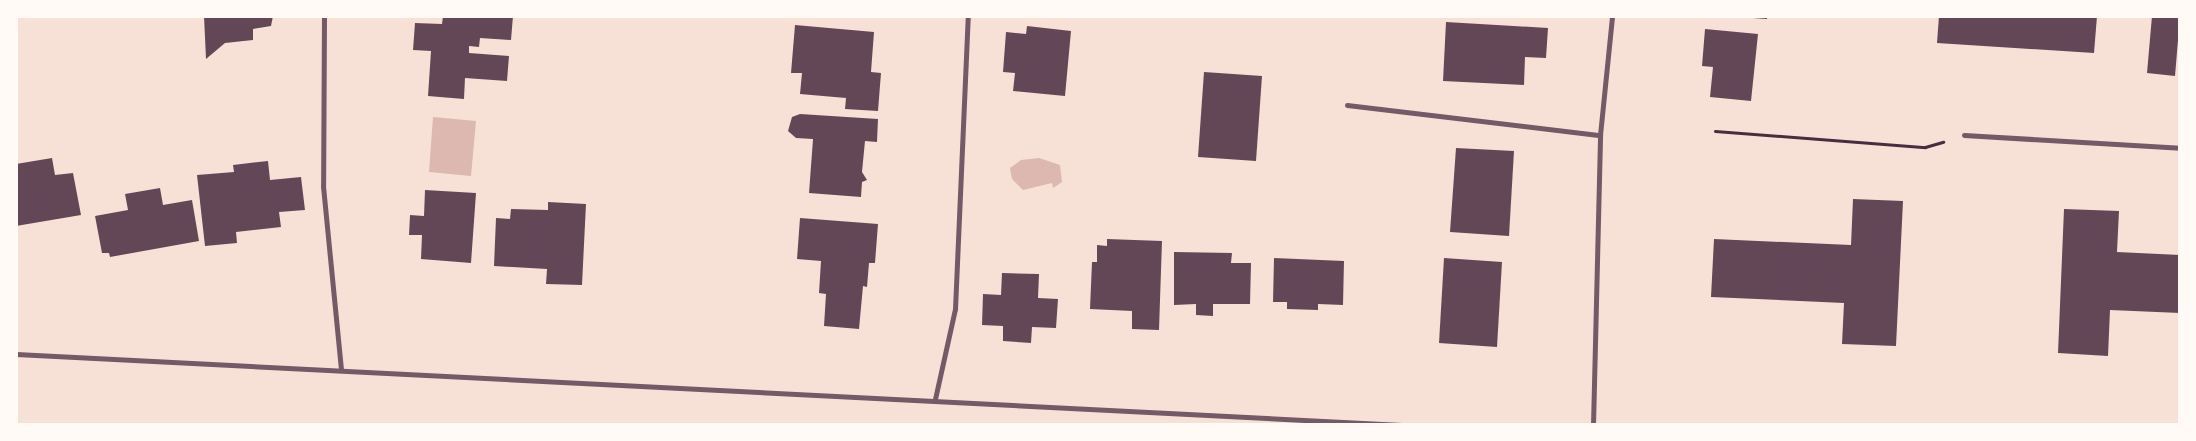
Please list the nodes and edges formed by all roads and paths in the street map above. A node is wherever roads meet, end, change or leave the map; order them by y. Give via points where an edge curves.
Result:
1 (324, 16) edge
2 (968, 16) edge
3 (1612, 16) edge
4 (1347, 105) dead end
5 (1715, 131) dead end
6 (1600, 135) junction
7 (1964, 135) joint
8 (2180, 148) edge
9 (16, 354) edge
10 (341, 370) junction
11 (935, 399) junction
12 (1402, 425) edge
13 (1593, 425) edge

1 - 10 street via 323,186
2 - 11 street via 955,309
3 - 6 street
4 - 6 street
5 - 7 path via 1925,147
6 - 13 street
7 - 8 street
9 - 10 street
10 - 11 street
11 - 12 street

